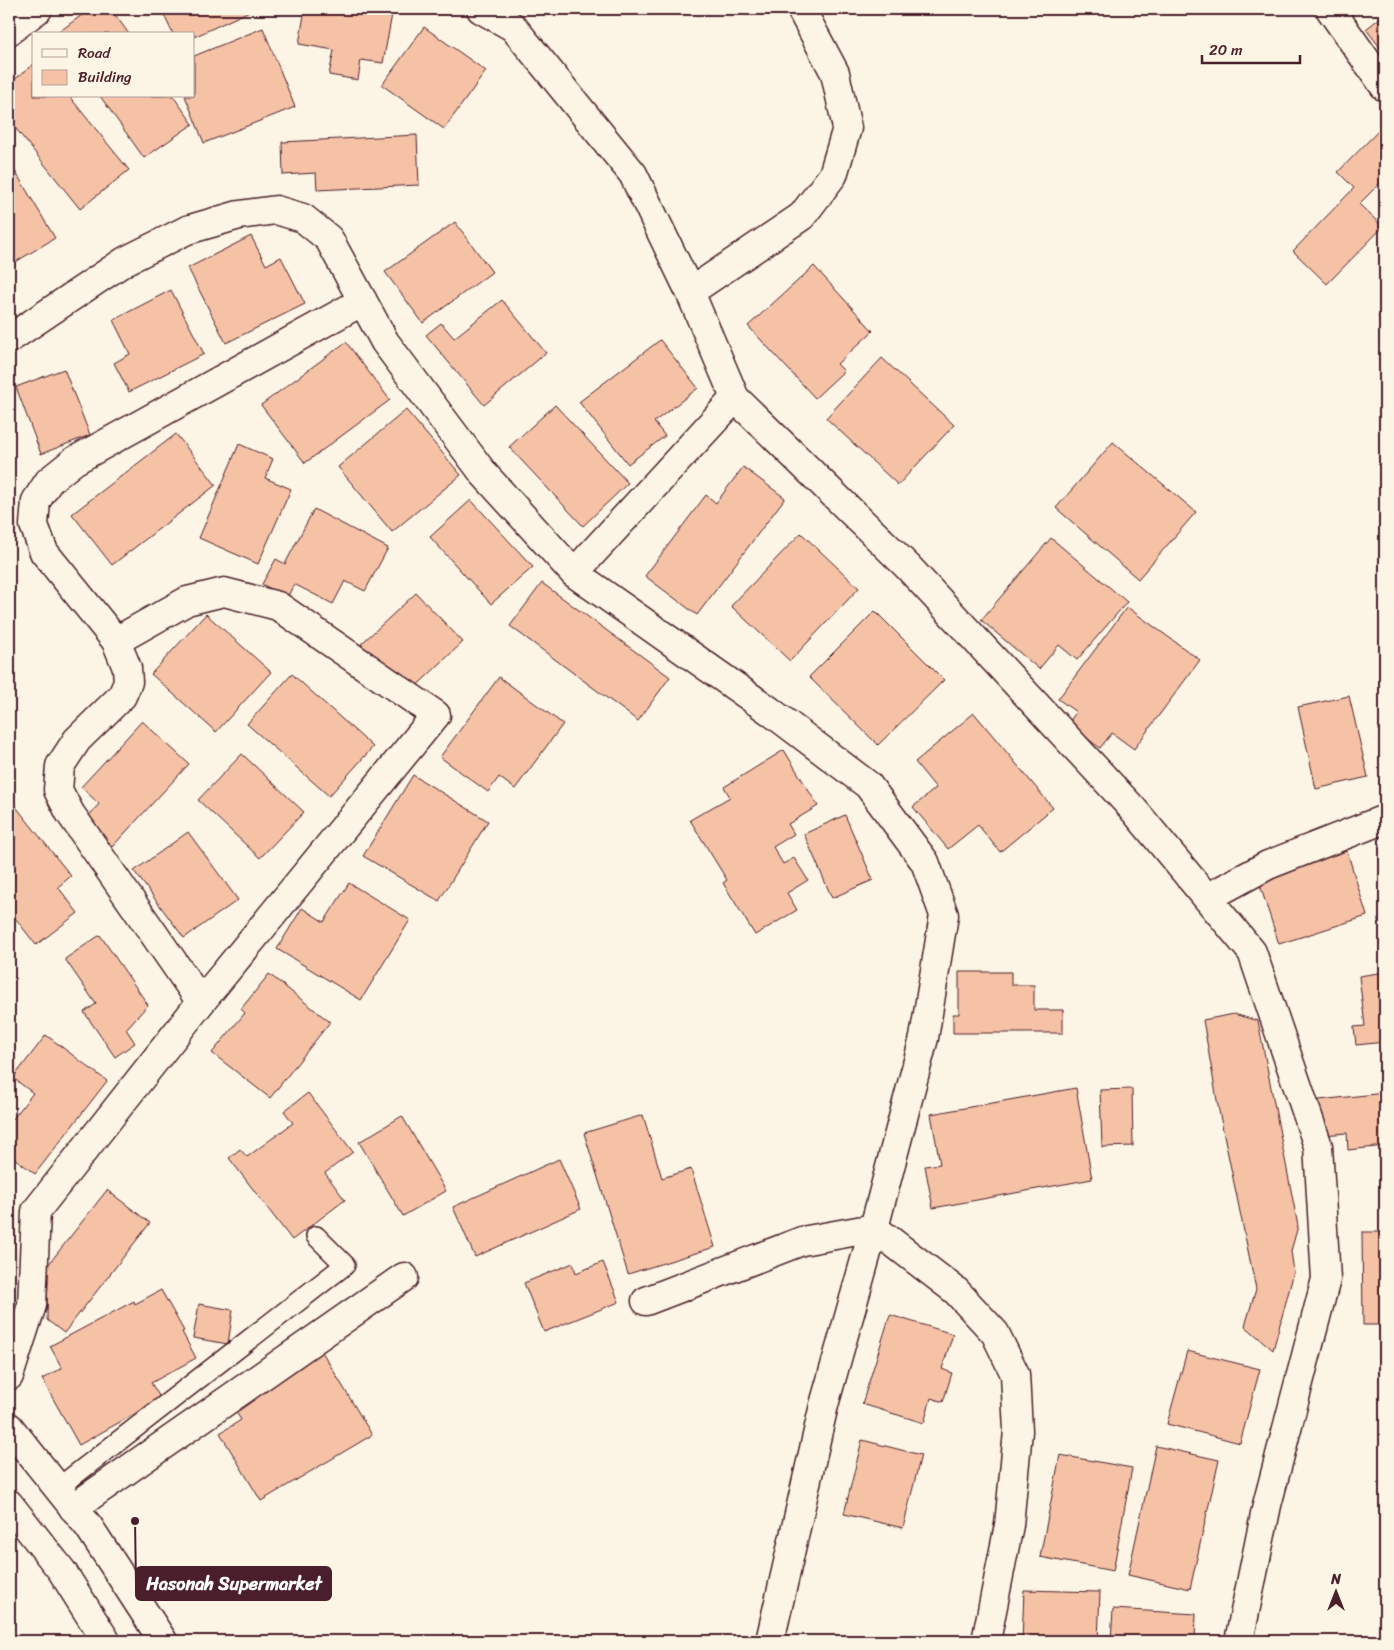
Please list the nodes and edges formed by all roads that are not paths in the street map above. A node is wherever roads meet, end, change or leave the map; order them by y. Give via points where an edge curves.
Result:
1 (38, 9) edge
2 (481, 9) edge
3 (801, 9) edge
4 (1330, 9) edge
5 (9, 31) edge
6 (1385, 87) edge
7 (690, 292) junction
8 (363, 301) junction
9 (9, 339) edge
10 (735, 398) junction
11 (574, 573) junction
12 (116, 641) junction
13 (1385, 819) edge
14 (1207, 898) junction
15 (201, 1002) junction
16 (874, 1228) junction
17 (316, 1236) dead end
18 (404, 1277) dead end
19 (646, 1301) dead end
20 (9, 1376) edge
21 (9, 1428) edge
22 (65, 1498) junction
23 (9, 1504) edge
24 (106, 1641) edge
25 (163, 1641) edge
26 (770, 1641) edge
27 (986, 1641) edge
28 (1239, 1641) edge

1 - 5 street
2 - 7 street via 512,27 633,174
3 - 7 street via 835,73 847,128 833,175 802,216
4 - 6 street
7 - 10 street
8 - 9 street via 329,239 303,218 276,210 238,215 187,230 125,260
8 - 11 street via 385,342 484,474
8 - 12 street via 74,461 49,481 36,501 34,525 44,552
10 - 11 street
10 - 14 street via 908,567 1134,809
11 - 16 street via 770,711 868,785 926,862 944,915 924,1038
12 - 15 street via 127,668 128,682 122,696 77,740 60,766 58,790 70,813
12 - 15 street via 187,601 224,592 278,606 436,715
13 - 14 street via 1268,865
14 - 28 street via 1252,952 1318,1146 1326,1279 1267,1505
15 - 20 street via 36,1211 32,1305
16 - 19 street via 802,1242
16 - 26 street via 824,1405
16 - 27 street via 956,1291 995,1333 1015,1374 1018,1431 1009,1525
17 - 22 lane via 345,1265
18 - 22 street
21 - 22 street
22 - 25 street via 89,1527
23 - 24 street via 62,1571

